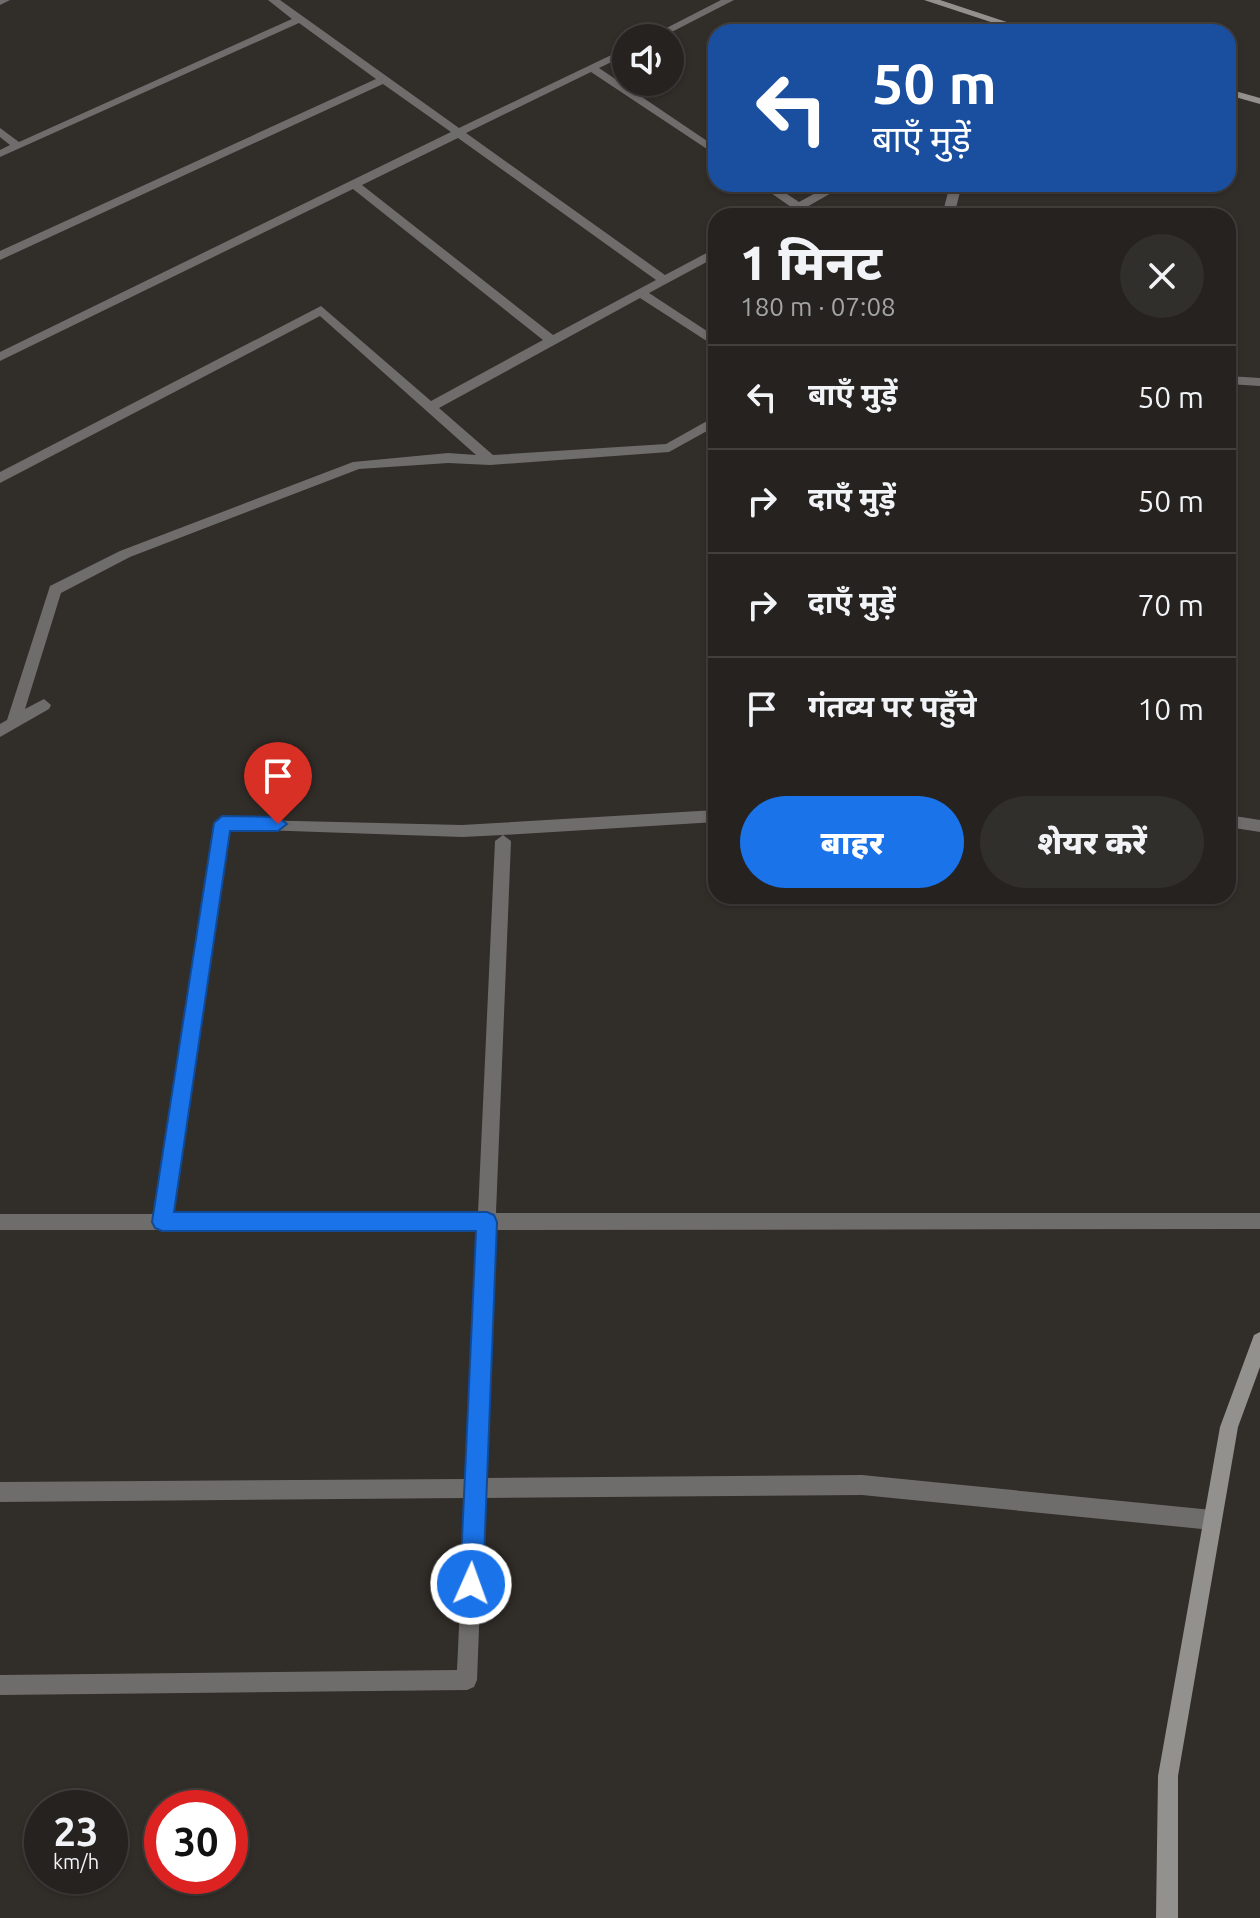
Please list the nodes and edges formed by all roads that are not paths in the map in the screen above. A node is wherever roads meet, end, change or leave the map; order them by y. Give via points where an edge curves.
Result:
1 (273, 0) edge
2 (729, 0) edge
3 (929, 0) edge
4 (300, 19) junction
5 (680, 24) edge
6 (996, 24) edge
7 (612, 58) edge
8 (591, 68) junction
9 (382, 80) junction
10 (1236, 94) edge
11 (1260, 101) edge
12 (0, 131) edge
13 (456, 134) junction
14 (17, 146) junction
15 (708, 147) edge
16 (0, 154) edge
17 (354, 184) junction
18 (776, 192) edge
19 (826, 192) edge
20 (799, 207) joint
21 (0, 256) edge
22 (708, 256) edge
23 (664, 280) junction
24 (640, 293) junction
25 (708, 338) edge
26 (552, 341) junction
27 (0, 357) edge
28 (1236, 380) edge
29 (1260, 382) edge
30 (430, 407) junction
31 (708, 425) edge
32 (490, 460) junction
33 (0, 478) edge
34 (44, 705) dead end
35 (6, 727) edge
36 (708, 816) edge
37 (1236, 822) edge
38 (1260, 826) edge
39 (503, 841) dead end
40 (1260, 1221) edge
41 (0, 1222) edge
42 (162, 1222) junction
43 (487, 1222) junction
44 (1260, 1341) edge
45 (475, 1488) junction
46 (0, 1492) edge
47 (1212, 1520) junction
48 (0, 1685) edge
49 (1167, 1918) edge

1 - 4 street
2 - 5 street
3 - 6 street
4 - 9 street
4 - 14 street
7 - 8 street
8 - 13 street
8 - 15 street
9 - 13 street
9 - 21 street
10 - 11 street
12 - 14 street
13 - 17 street
13 - 23 street
14 - 16 street
17 - 26 street
17 - 27 street
18 - 20 street
19 - 20 street
22 - 23 street
23 - 24 street
24 - 25 street
24 - 26 street
26 - 30 street
28 - 29 street
30 - 32 street
30 - 33 street via 321,310
31 - 32 street via 669,448
32 - 35 street via 358,465 125,554 55,590
34 - 35 street
36 - 42 street via 462,831 222,823
37 - 38 street
39 - 43 street
40 - 43 street
41 - 42 street
42 - 43 street
43 - 45 street
44 - 47 street via 1229,1427
45 - 46 street
45 - 47 street via 862,1485
45 - 48 street via 467,1680
47 - 49 street via 1168,1776

